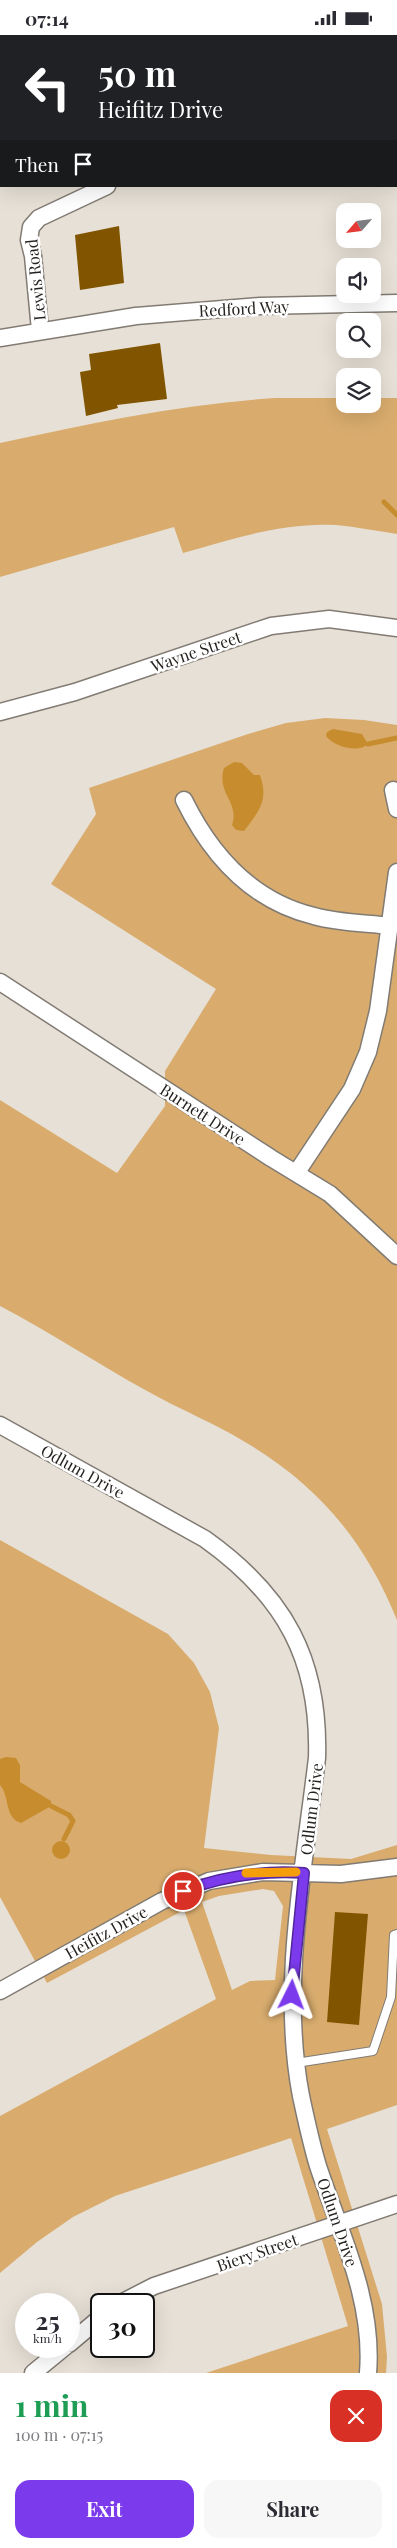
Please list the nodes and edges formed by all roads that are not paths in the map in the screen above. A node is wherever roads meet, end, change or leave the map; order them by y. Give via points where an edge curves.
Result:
1 (105, 187) edge
2 (397, 303) edge
3 (40, 330) junction
4 (0, 338) edge
5 (397, 628) edge
6 (0, 711) edge
7 (392, 790) dead end
8 (184, 800) dead end
9 (397, 809) edge
10 (397, 872) edge
11 (390, 926) junction
12 (0, 982) edge
13 (297, 1172) junction
14 (397, 1256) edge
15 (0, 1425) edge
16 (397, 1867) edge
17 (304, 1873) junction
18 (397, 1934) edge
19 (0, 1991) edge
20 (296, 2063) junction
21 (397, 2204) edge
22 (339, 2224) junction
23 (140, 2293) edge
24 (90, 2326) edge
25 (80, 2335) edge
26 (51, 2358) edge
27 (33, 2373) edge
28 (368, 2373) edge

1 - 3 street, Lewis Road via 39,217 31,227 29,240
2 - 3 street, Redford Way via 260,306 136,316
3 - 4 street, Redford Way
5 - 6 street, Wayne Street via 329,619 272,626 82,689
7 - 9 street
8 - 11 street via 213,849 257,891 315,917
10 - 11 street
11 - 13 street via 378,1011 368,1052 352,1089
12 - 13 street, Burnett Drive
13 - 14 street, Burnett Drive via 330,1194
15 - 17 street, Odlum Drive via 205,1539 235,1560 260,1585 282,1615 301,1650 312,1683 317,1713 318,1758
16 - 17 street, Heifitz Drive via 341,1874
17 - 19 street, Heifitz Drive via 244,1874 209,1881 183,1891
17 - 20 street, Odlum Drive via 292,2001
18 - 20 lane via 394,1935 391,1997 373,2051
20 - 22 street, Odlum Drive via 310,2135
21 - 22 street, Biery Street
22 - 23 street, Biery Street
22 - 28 street, Odlum Drive via 368,2328
24 - 25 street
26 - 27 street

